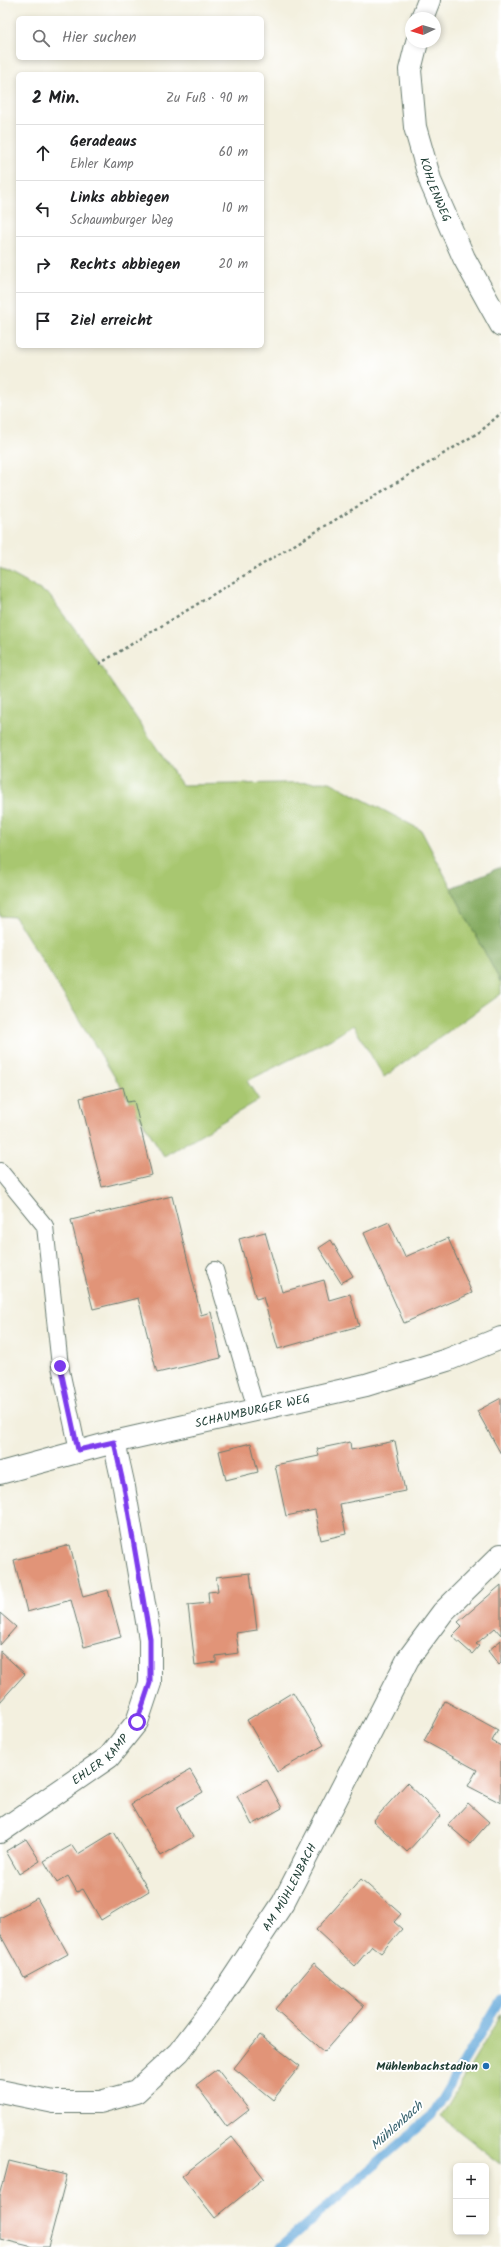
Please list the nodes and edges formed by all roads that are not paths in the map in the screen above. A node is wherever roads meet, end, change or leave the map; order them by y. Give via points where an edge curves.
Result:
1 (429, 0) edge
2 (424, 12) edge
3 (416, 48) edge
4 (501, 325) edge
5 (0, 1170) edge
6 (214, 1270) dead end
7 (501, 1338) edge
8 (256, 1409) junction
9 (114, 1442) junction
10 (78, 1450) junction
11 (0, 1473) edge
12 (501, 1555) edge
13 (0, 1832) edge
14 (0, 2090) edge

1 - 2 street
3 - 4 street, KOHLENWEG via 410,70 415,127 431,183 464,258
5 - 10 lane via 45,1226 60,1366
6 - 8 lane
7 - 8 street, SCHAUMBURGER WEG via 447,1360 366,1385
8 - 9 street, SCHAUMBURGER WEG
9 - 10 street, SCHAUMBURGER WEG
9 - 13 street, EHLER KAMP via 150,1639 150,1683 137,1722 109,1757
10 - 11 street, SCHAUMBURGER WEG
12 - 14 street, AM MÜHLENBACH via 443,1612 408,1659 283,1903 218,2001 179,2052 136,2092 100,2102 54,2102

